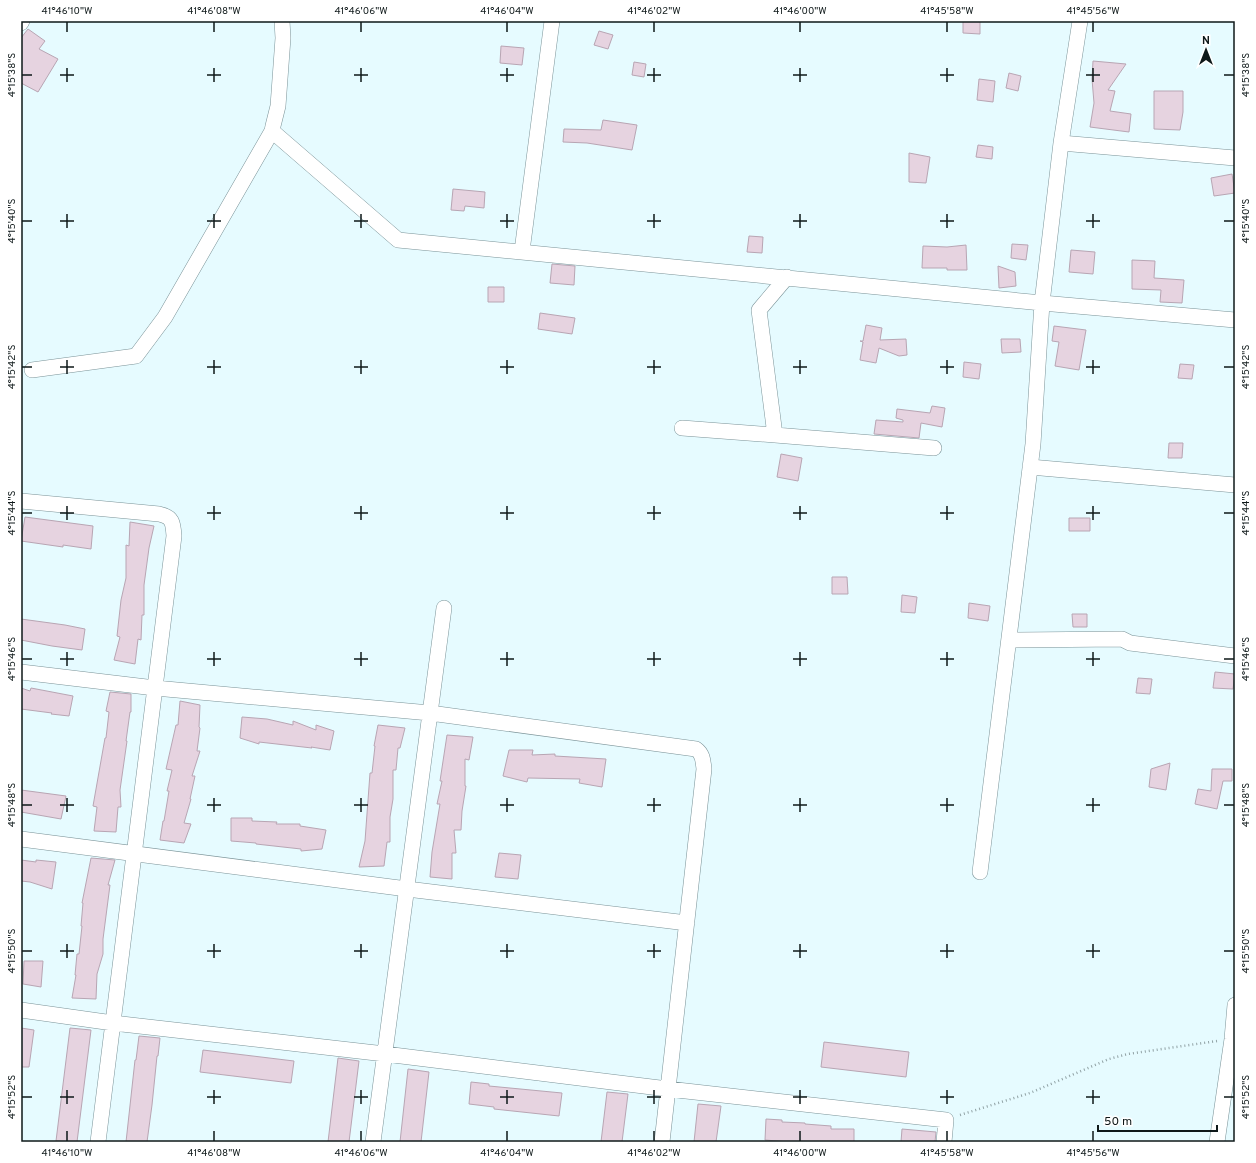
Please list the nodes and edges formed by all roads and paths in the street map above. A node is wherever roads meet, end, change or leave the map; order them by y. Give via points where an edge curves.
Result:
1 (282, 21) edge
2 (552, 21) edge
3 (1080, 21) edge
4 (273, 133) junction
5 (1061, 143) junction
6 (1235, 158) edge
7 (522, 251) junction
8 (787, 277) junction
9 (1042, 303) junction
10 (1235, 320) edge
11 (32, 370) dead end
12 (682, 428) dead end
13 (775, 434) junction
14 (934, 448) dead end
15 (1030, 467) junction
16 (1235, 485) edge
17 (21, 501) edge
18 (444, 608) dead end
19 (1009, 640) junction
20 (1235, 656) edge
21 (21, 672) edge
22 (155, 688) junction
23 (430, 713) junction
24 (21, 839) edge
25 (134, 853) junction
26 (980, 872) dead end
27 (406, 889) junction
28 (687, 923) junction
29 (1235, 1005) edge
30 (21, 1010) edge
31 (113, 1023) junction
32 (1232, 1039) junction
33 (385, 1054) junction
34 (668, 1089) junction
35 (946, 1120) junction
36 (98, 1142) edge
37 (373, 1142) edge
38 (662, 1142) edge
39 (944, 1142) edge
40 (1217, 1142) edge

1 - 4 street via 278,106
2 - 7 street
3 - 5 street
4 - 7 street via 398,240
4 - 11 street via 165,316 136,356
5 - 6 street
5 - 9 street
7 - 8 street
8 - 9 street
8 - 13 street via 759,310
9 - 10 street
9 - 15 street
12 - 13 street
13 - 14 street
15 - 16 street
15 - 19 street
17 - 22 street via 159,514 171,520 174,536
18 - 23 street
19 - 20 street via 1122,640
19 - 26 street
21 - 22 street
22 - 23 street
22 - 25 street
23 - 27 street
23 - 28 street via 696,748 703,758 704,769
24 - 25 street
25 - 27 street
25 - 31 street
27 - 28 street
27 - 33 street
28 - 34 street
29 - 32 street
30 - 31 street
31 - 33 street
31 - 36 street
32 - 35 path via 1122,1055 1030,1093
32 - 40 street
33 - 34 street
33 - 37 street
34 - 35 street
34 - 38 street
35 - 39 street

